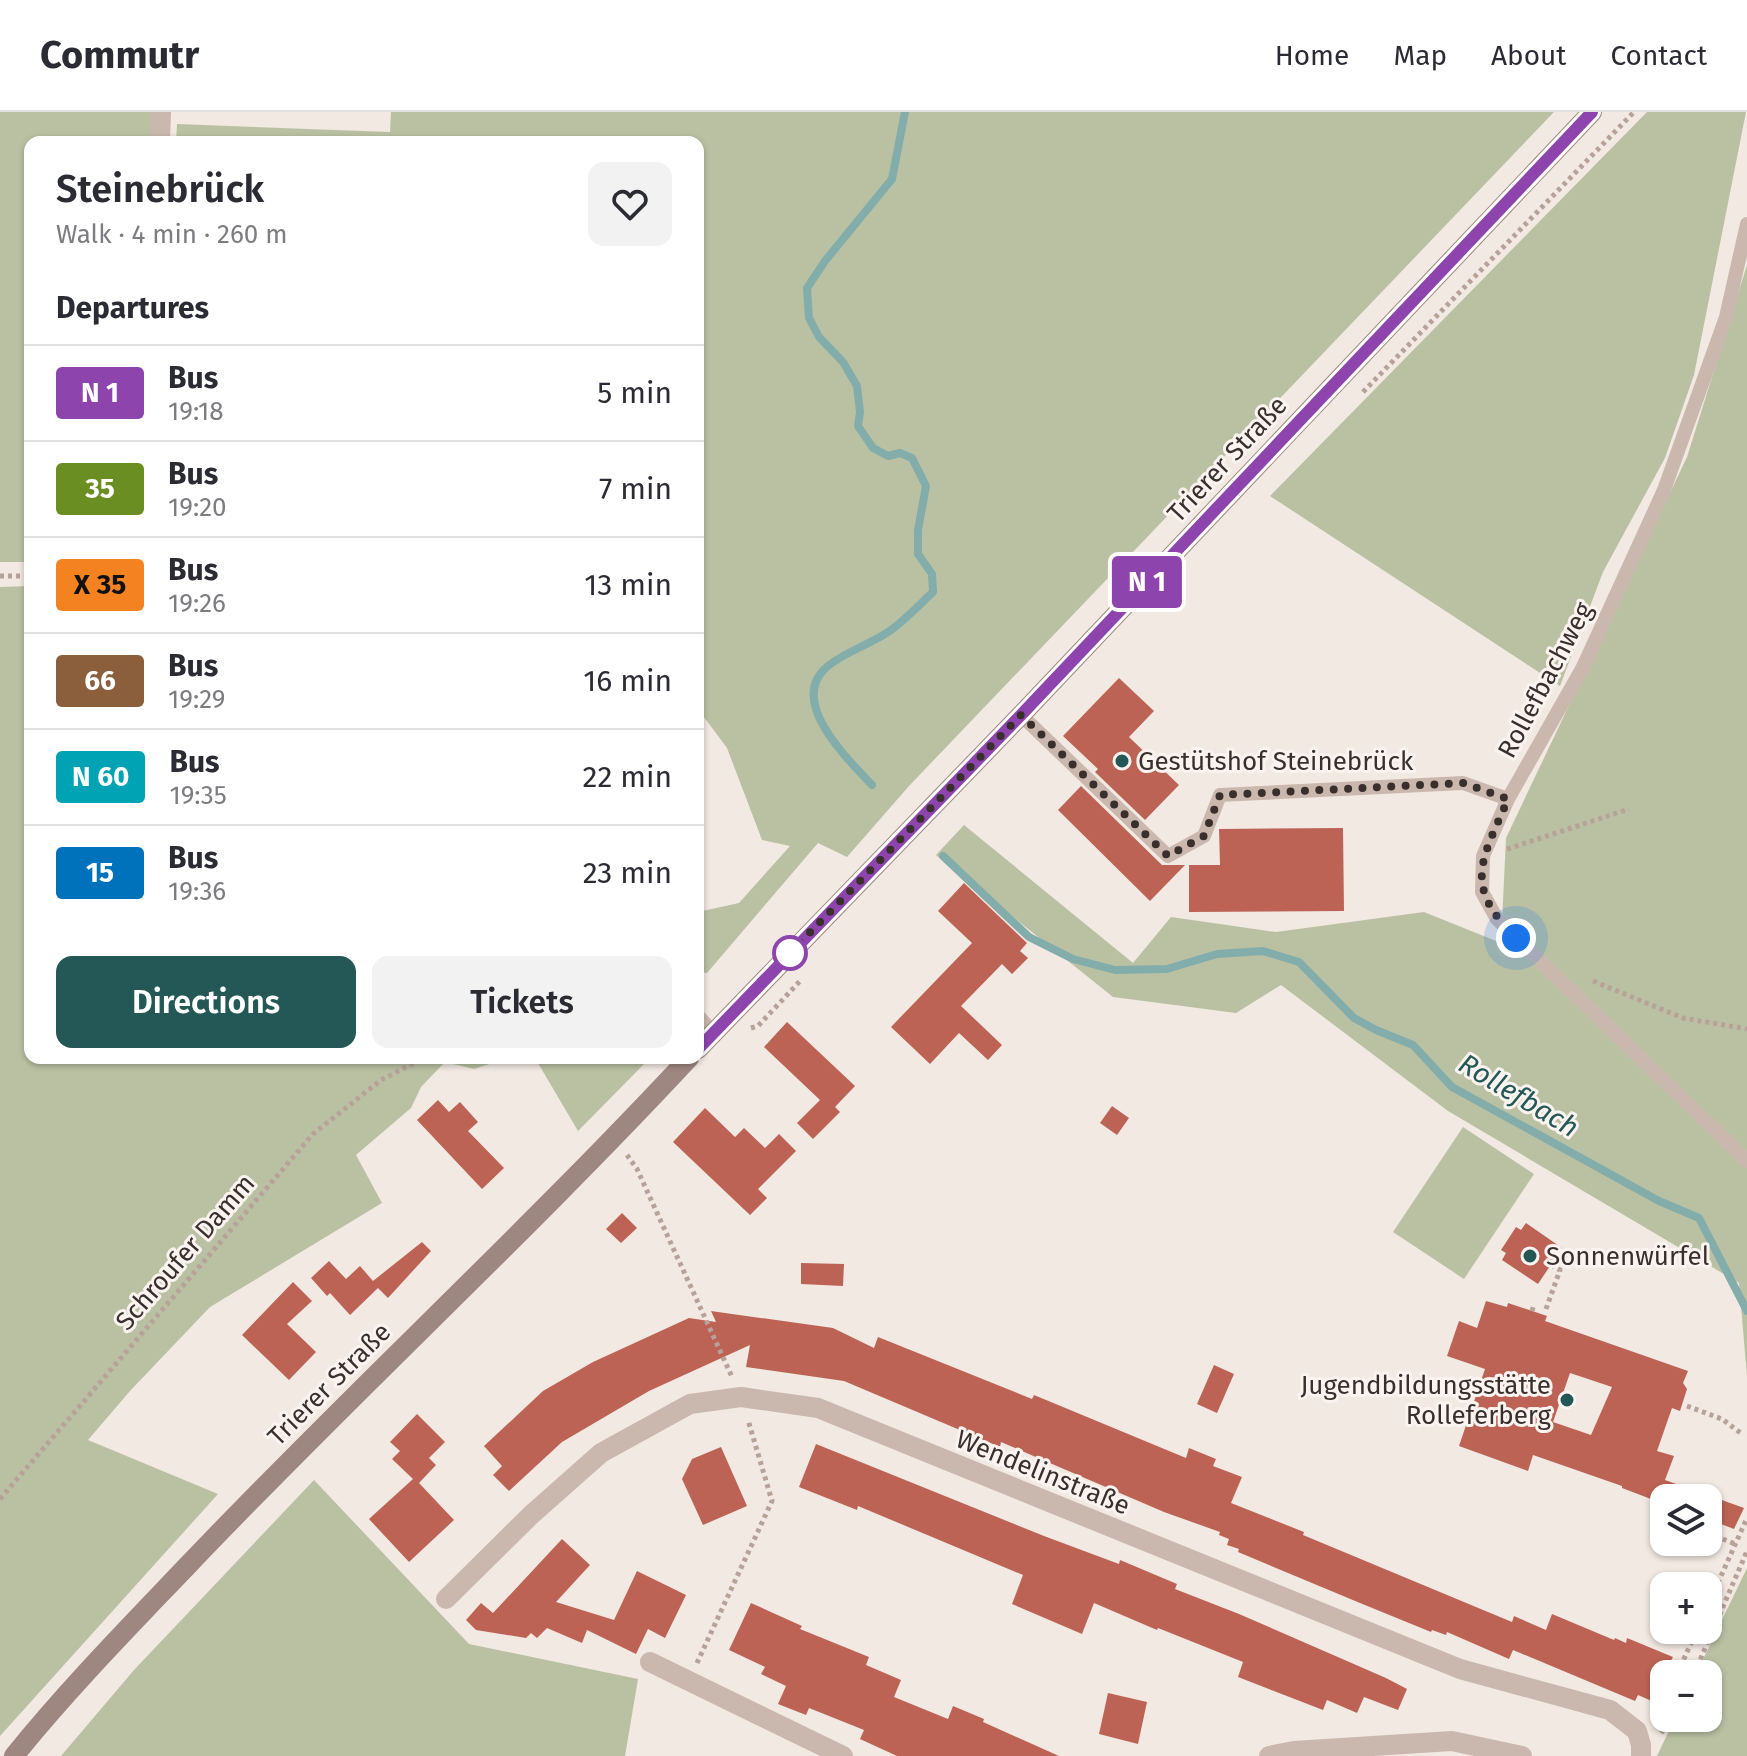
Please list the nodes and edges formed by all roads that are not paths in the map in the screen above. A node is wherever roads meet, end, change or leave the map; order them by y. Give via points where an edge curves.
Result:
1 (161, 112) edge
2 (1592, 112) edge
3 (160, 136) edge
4 (1747, 224) edge
5 (1021, 715) junction
6 (1508, 799) junction
7 (704, 1032) edge
8 (683, 1064) edge
9 (1747, 1161) edge
10 (446, 1599) dead end
11 (650, 1662) dead end
12 (14, 1756) edge
13 (843, 1756) edge
14 (1269, 1756) edge
15 (1522, 1756) edge
16 (1641, 1756) edge

1 - 3 street
2 - 5 main road, Trierer Straße
4 - 6 lane, Rollefbachweg via 1726,317 1664,490 1583,667
5 - 6 lane via 1168,856 1204,836 1220,795 1463,783
5 - 7 main road, Trierer Straße
6 - 9 lane, Rollefbachweg via 1483,856 1482,892 1497,919
8 - 12 main road, Trierer Straße via 294,1454 61,1698
10 - 16 street, Wendelinstraße via 601,1453 690,1404 741,1397 818,1408 1460,1669 1610,1710 1637,1731
11 - 13 street
14 - 15 street via 1452,1741

